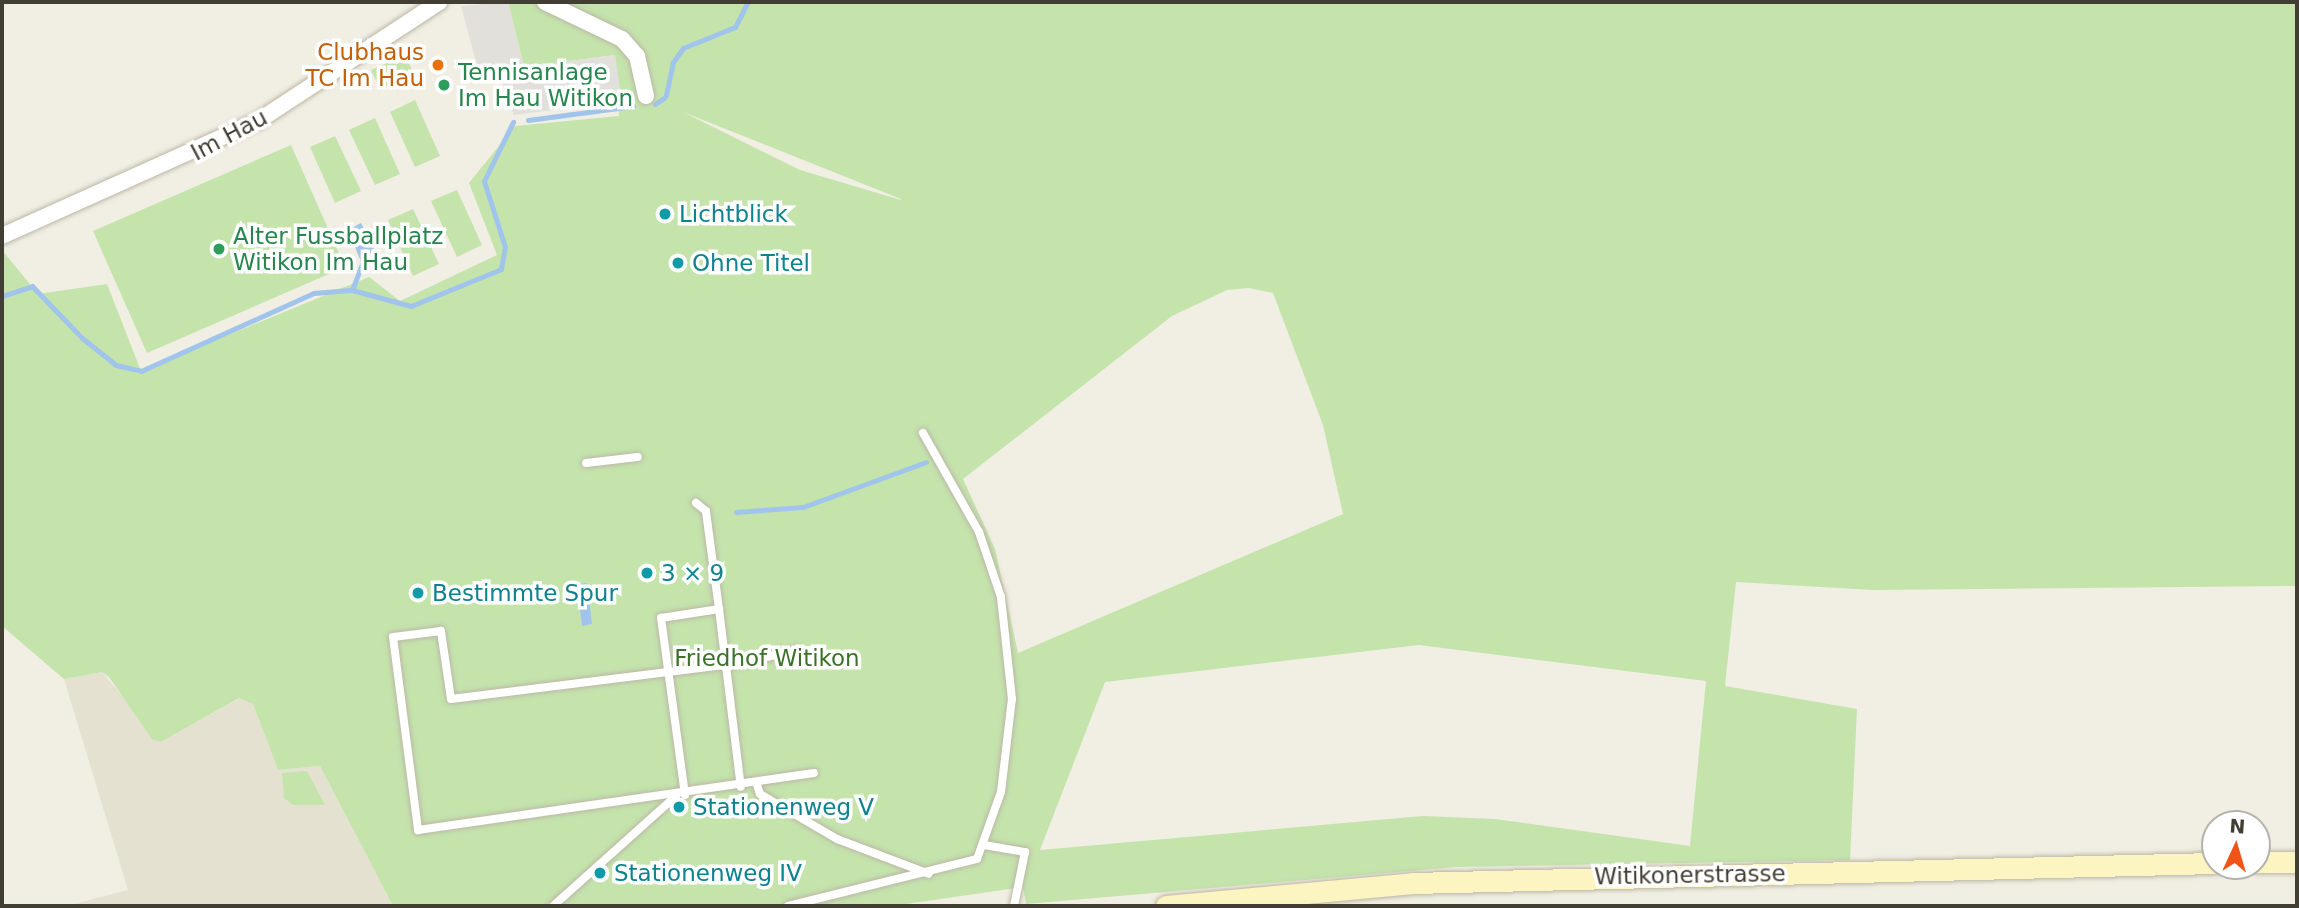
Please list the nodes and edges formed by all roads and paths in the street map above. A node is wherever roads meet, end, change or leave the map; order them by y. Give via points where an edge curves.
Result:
1 (439, 2) edge
2 (545, 2) edge
3 (646, 96) dead end
4 (2, 236) edge
5 (923, 433) dead end
6 (638, 457) dead end
7 (586, 463) dead end
8 (696, 503) dead end
9 (719, 609) junction
10 (799, 650) dead end
11 (726, 665) junction
12 (668, 672) junction
13 (814, 773) dead end
14 (757, 785) junction
15 (741, 788) junction
16 (680, 796) junction
17 (984, 845) junction
18 (2271, 862) edge
19 (2297, 862) edge
20 (2201, 863) edge
21 (929, 874) junction
22 (553, 906) edge
23 (788, 906) edge
24 (1014, 906) edge
25 (1166, 906) edge

1 - 4 street, Im Hau via 258,121
2 - 3 street via 622,39 637,56
5 - 17 lane via 979,532 1006,622 1010,733
6 - 7 lane
8 - 9 lane via 706,511
9 - 11 lane
9 - 12 lane via 661,618
10 - 11 lane
11 - 12 lane
11 - 15 lane
12 - 16 lane
12 - 16 lane via 451,699 441,631 393,638 418,830
13 - 14 lane
14 - 15 lane
14 - 21 lane via 760,794 837,839
15 - 16 lane
16 - 22 lane
17 - 21 lane via 977,859
17 - 24 lane via 1026,852
18 - 19 main road
20 - 25 main road, Witikonerstrasse via 1413,883
21 - 23 lane

